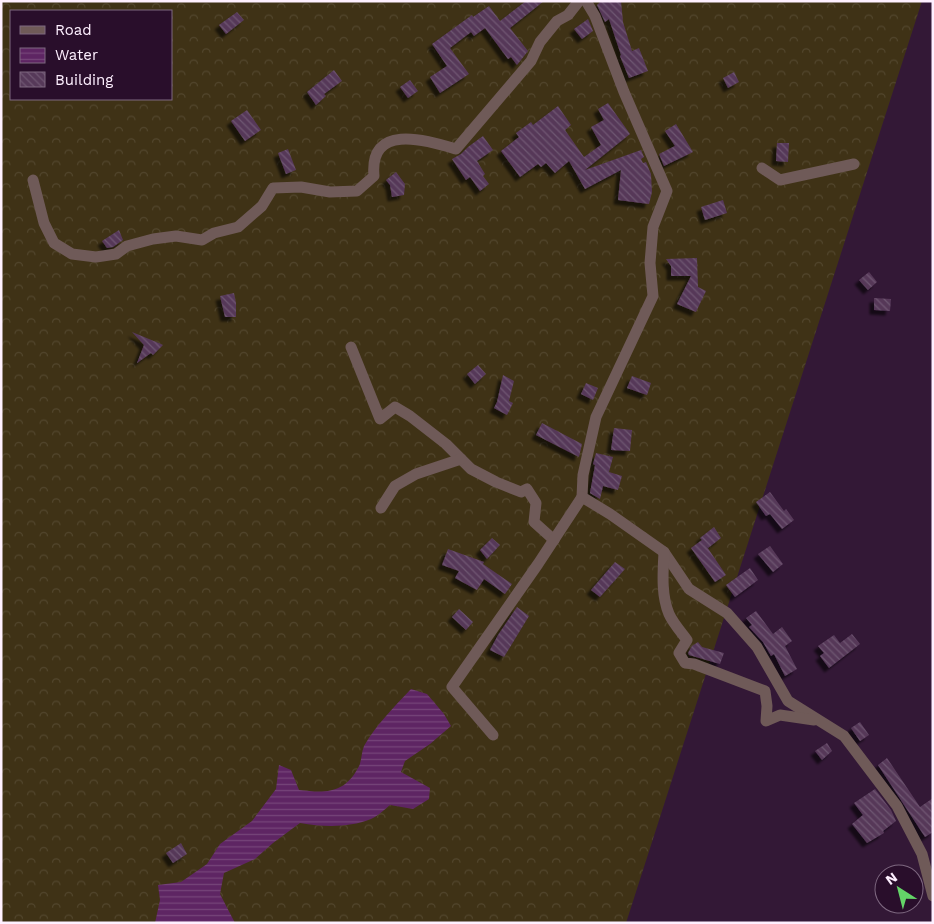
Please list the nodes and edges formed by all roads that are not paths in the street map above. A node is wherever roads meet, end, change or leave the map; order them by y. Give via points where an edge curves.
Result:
1 (579, 1) edge
2 (586, 1) edge
3 (854, 164) dead end
4 (762, 168) dead end
5 (33, 180) dead end
6 (350, 347) dead end
7 (461, 459) junction
8 (582, 497) junction
9 (381, 508) dead end
10 (554, 540) junction
11 (664, 552) junction
12 (818, 720) junction
13 (494, 735) dead end
14 (933, 896) edge

1 - 5 street via 568,15 557,21 540,42 531,61 456,149 410,138 389,142 379,150 373,164 374,176 357,191 273,188 262,206 238,227 214,233 202,240 176,236 152,239 127,246 116,254 96,257 72,254 54,243 44,223
2 - 8 street via 667,191 653,227 650,262 653,296 596,417 582,475
3 - 4 street via 780,180
6 - 7 street via 380,419 395,407
7 - 9 street via 416,474 395,486
7 - 10 street via 471,470 496,482 521,492 527,489 536,503 534,522
8 - 10 street
8 - 11 street
10 - 13 street via 452,687
11 - 12 street via 689,588 727,613 757,647 788,701
11 - 12 street via 666,605 687,640 679,653 685,663 765,691 766,721 780,715
12 - 14 street via 844,736 897,806 922,854

